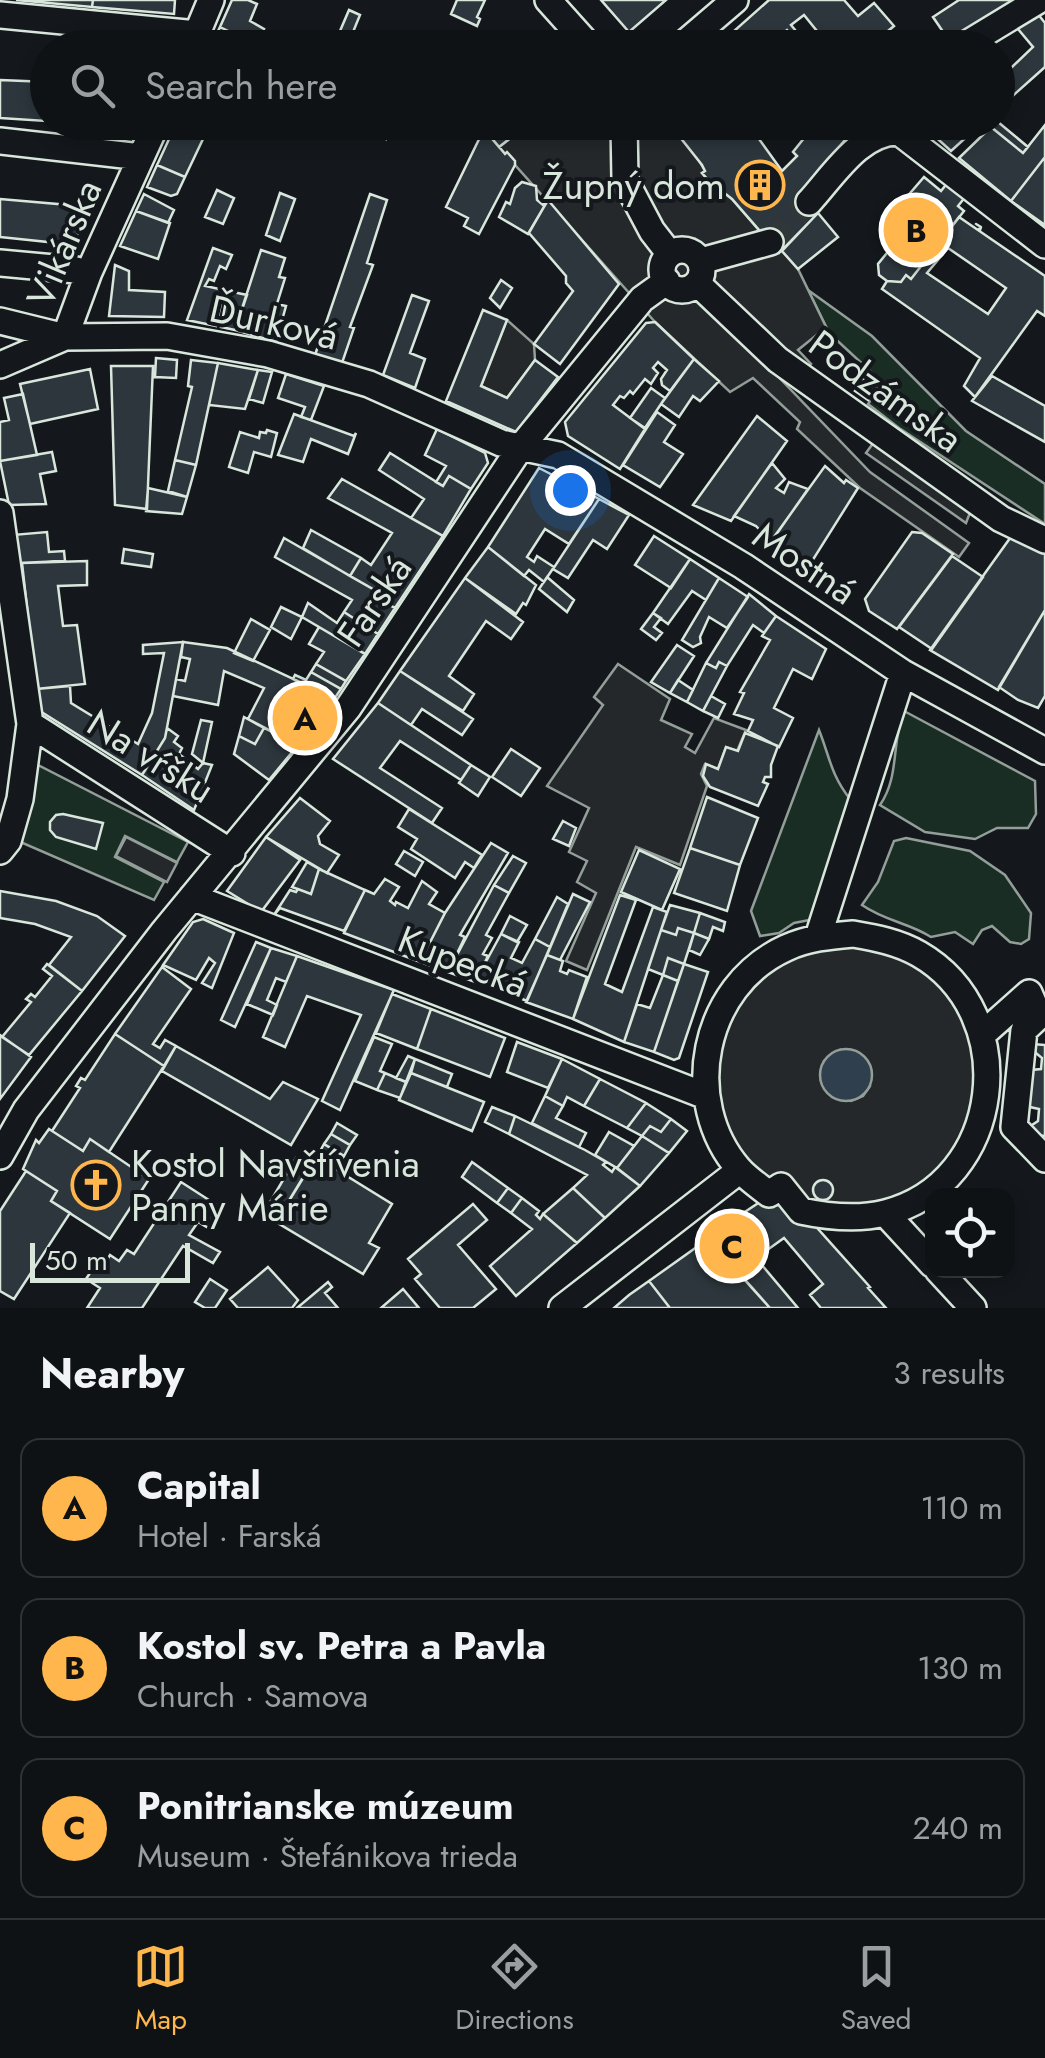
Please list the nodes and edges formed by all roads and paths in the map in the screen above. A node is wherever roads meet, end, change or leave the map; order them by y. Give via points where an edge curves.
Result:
1 (210, 0) edge
2 (548, 0) edge
3 (735, 0) edge
4 (1040, 0) edge
5 (0, 16) edge
6 (109, 30) edge
7 (198, 30) edge
8 (575, 30) edge
9 (700, 30) edge
10 (990, 30) edge
11 (149, 140) edge
12 (624, 140) edge
13 (869, 140) edge
14 (912, 140) edge
15 (0, 141) edge
16 (141, 157) junction
17 (808, 202) tunnel mouth
18 (770, 242) tunnel mouth
19 (1045, 246) edge
20 (670, 254) junction
21 (0, 263) edge
22 (76, 270) dead end
23 (699, 273) junction
24 (668, 280) junction
25 (0, 321) edge
26 (65, 337) junction
27 (0, 357) edge
28 (1, 365) edge
29 (520, 448) junction
30 (0, 514) edge
31 (1045, 540) edge
32 (903, 673) junction
33 (30, 724) junction
34 (1045, 752) edge
35 (0, 851) edge
36 (232, 852) junction
37 (192, 897) junction
38 (818, 937) junction
39 (983, 1034) junction
40 (706, 1096) junction
41 (988, 1120) dead end
42 (1014, 1127) junction
43 (0, 1156) edge
44 (1045, 1158) edge
45 (740, 1170) junction
46 (885, 1213) junction
47 (925, 1256) edge
48 (945, 1278) edge
49 (562, 1308) edge
50 (972, 1308) edge

1 - 7 street
2 - 8 street
3 - 9 street
4 - 10 street
5 - 6 street
11 - 16 street, Vikárska
12 - 20 street via 625,180
13 - 17 street
14 - 19 street
15 - 16 street
16 - 26 street, Vikárska
18 - 23 street
20 - 23 street via 690,252
20 - 24 street via 662,264
21 - 22 street
23 - 24 street via 681,292
23 - 31 street, Podzámska via 778,360 1001,519
24 - 29 street, Farská via 642,299
25 - 26 street
26 - 28 street, Ďurková
26 - 29 street, Ďurková via 167,336 268,354 369,384
27 - 28 street, Ďurková
29 - 32 street, Mostná via 555,454 656,511
29 - 36 street, Farská via 348,708
30 - 33 street
32 - 34 street, Mostná
32 - 38 street
33 - 35 street via 20,798
33 - 36 street, Na vŕšku
36 - 37 street, Farská
37 - 40 street, Kupecká
37 - 43 street, Farská via 26,1110
38 - 39 street via 853,934 919,954 947,975
38 - 40 street via 784,948 730,994 705,1060
39 - 42 street via 1029,993 1040,1016 1024,1030
39 - 46 street via 988,1090 972,1144 936,1188
40 - 45 street via 718,1135
41 - 42 street
42 - 44 street
45 - 46 street via 769,1194 781,1186 801,1211 846,1218
45 - 49 street
46 - 47 street
48 - 50 street

